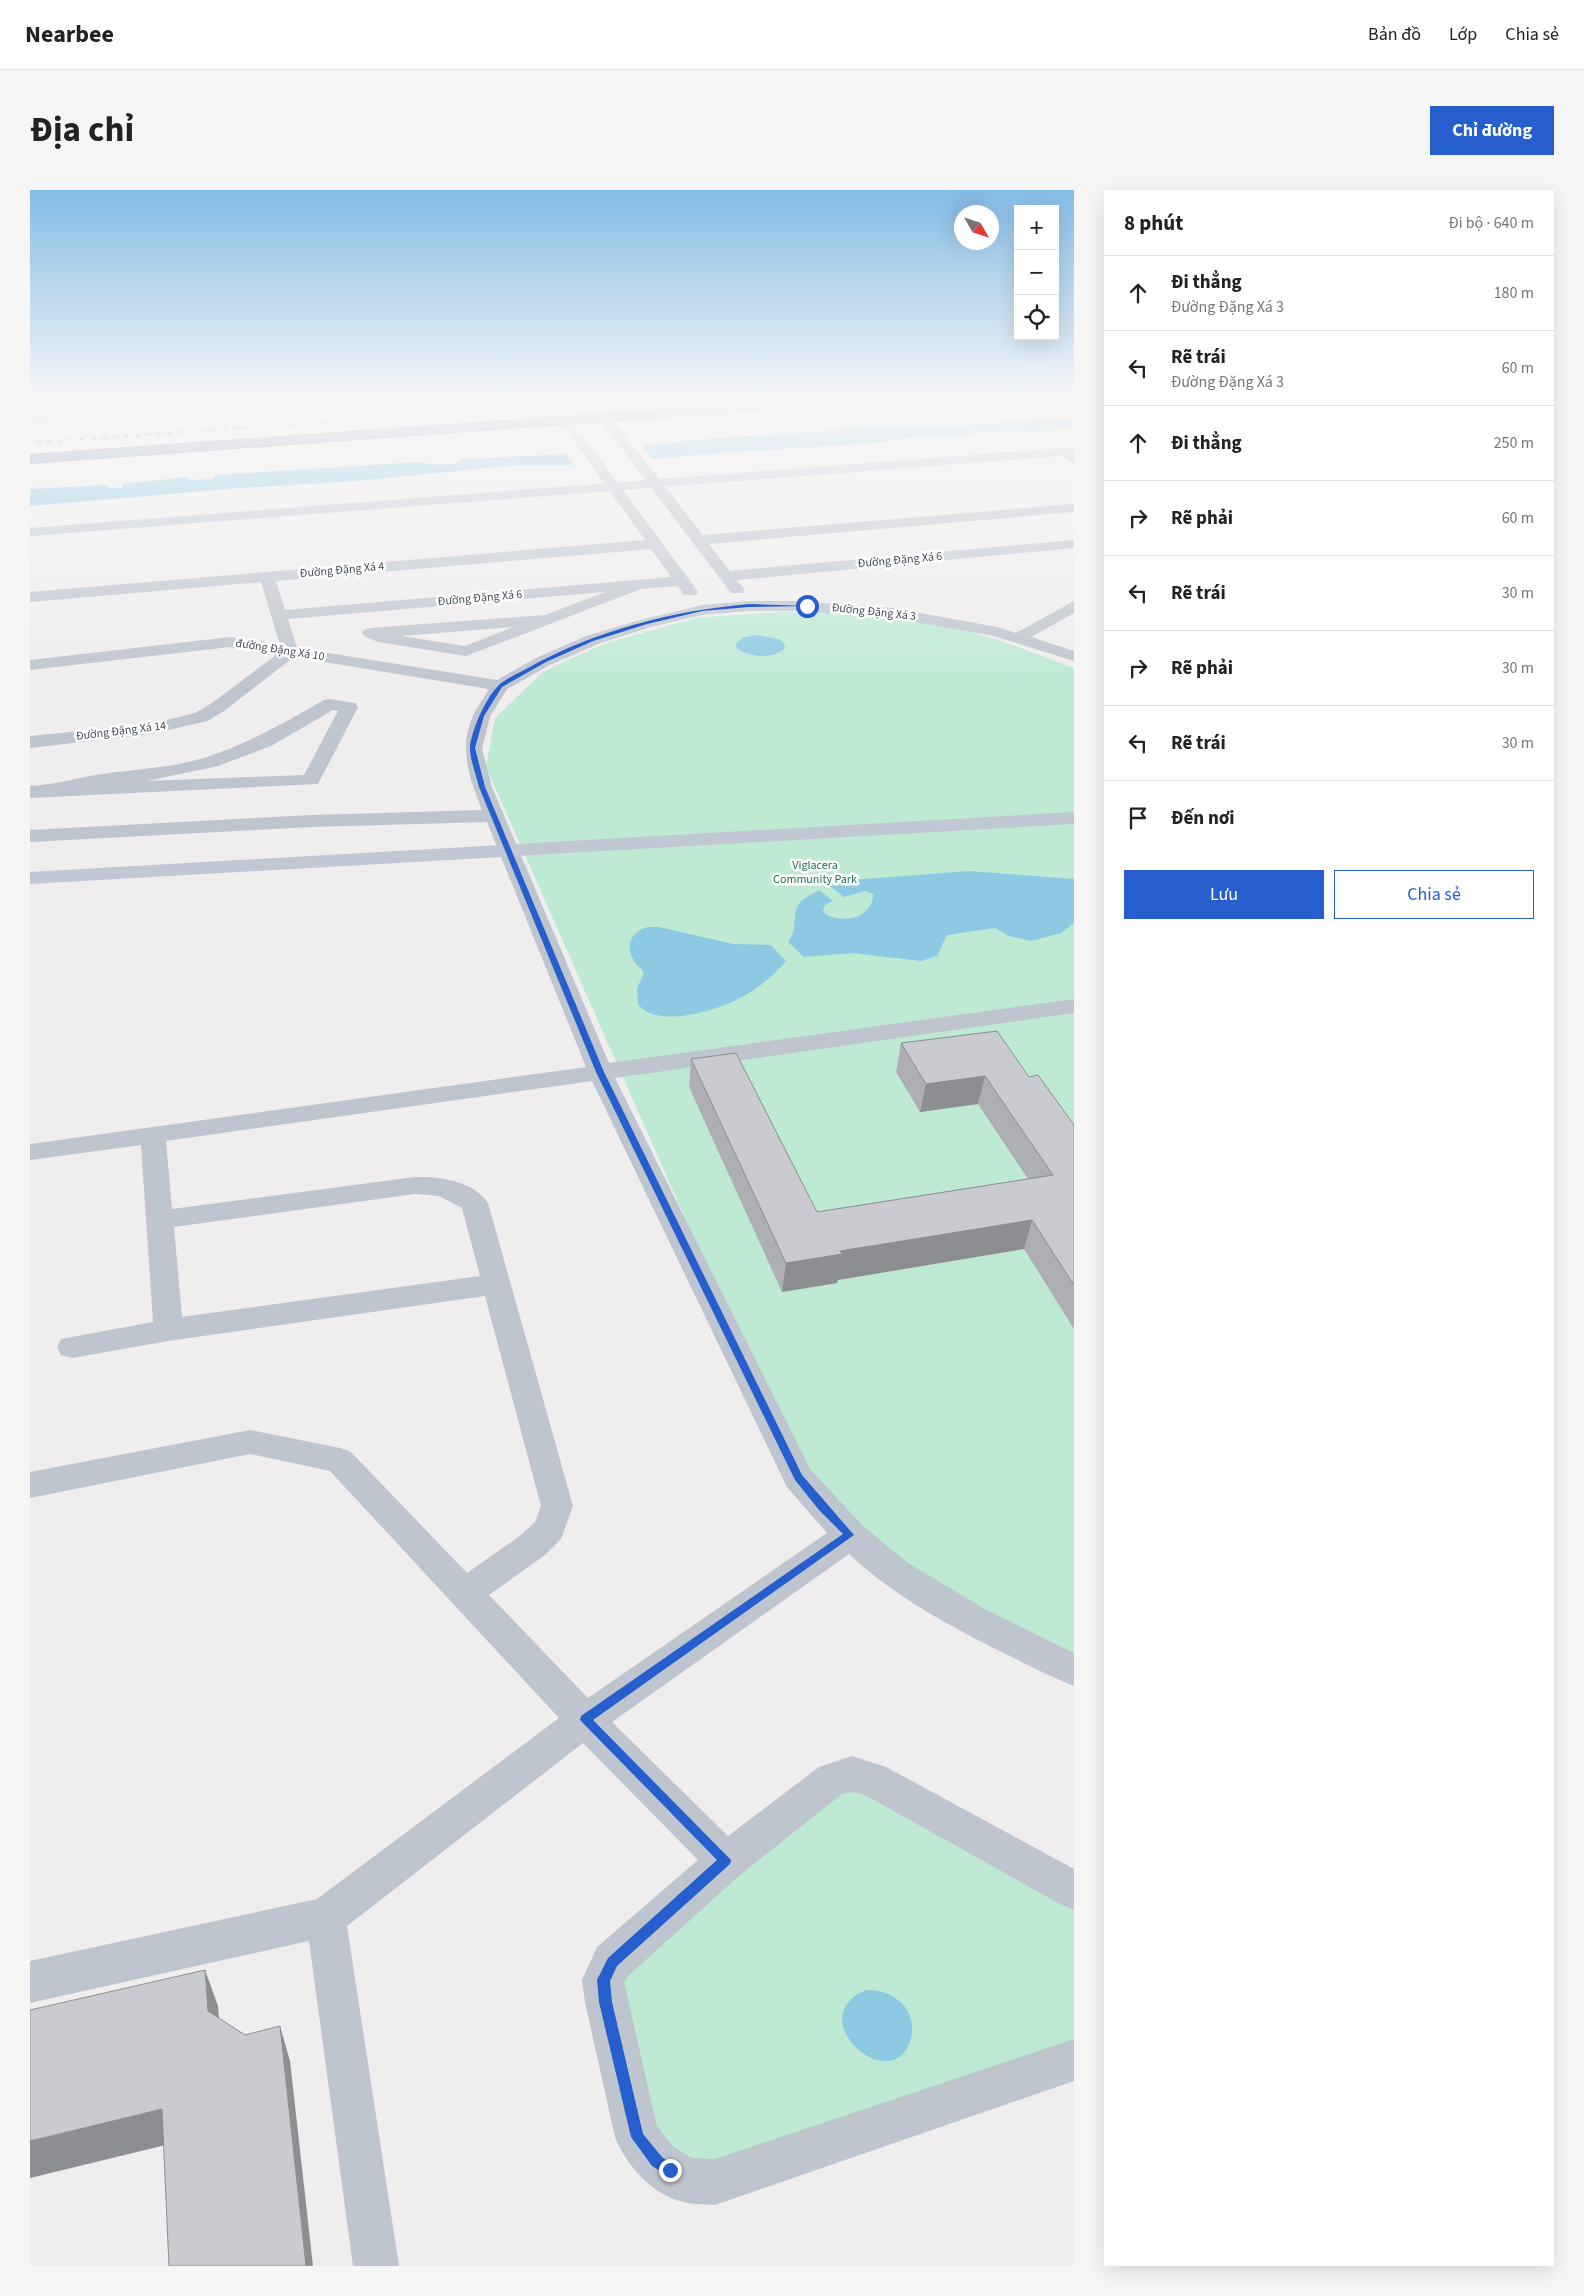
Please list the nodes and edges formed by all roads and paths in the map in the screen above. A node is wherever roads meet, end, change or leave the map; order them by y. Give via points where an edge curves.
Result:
1 (500, 495) edge
2 (619, 495) edge
3 (664, 495) edge
4 (1074, 508) edge
5 (30, 532) edge
6 (699, 540) junction
7 (655, 544) junction
8 (1074, 544) edge
9 (1051, 546) junction
10 (1066, 558) dead end
11 (726, 576) junction
12 (267, 577) junction
13 (682, 581) junction
14 (638, 585) junction
15 (30, 597) edge
16 (749, 606) junction
17 (1074, 606) edge
18 (362, 608) junction
19 (702, 610) junction
20 (279, 615) junction
21 (545, 620) junction
22 (370, 633) junction
23 (1020, 637) junction
24 (290, 652) junction
25 (1074, 656) edge
26 (30, 665) edge
27 (500, 686) junction
28 (30, 742) edge
29 (54, 791) junction
30 (30, 792) edge
31 (312, 801) junction
32 (494, 816) junction
33 (1074, 818) edge
34 (30, 836) edge
35 (508, 850) junction
36 (30, 878) edge
37 (1074, 1006) edge
38 (600, 1072) junction
39 (153, 1135) junction
40 (30, 1152) edge
41 (159, 1220) junction
42 (496, 1284) junction
43 (168, 1330) junction
44 (72, 1347) dead end
45 (30, 1485) edge
46 (850, 1535) junction
47 (465, 1593) junction
48 (1074, 1670) edge
49 (585, 1720) junction
50 (726, 1860) junction
51 (1074, 1890) edge
52 (326, 1917) junction
53 (30, 1982) edge
54 (1074, 2060) edge
55 (376, 2266) edge

1 - 5 street
2 - 7 street
3 - 6 street
4 - 6 street
6 - 11 street
7 - 12 street, Đường Đặng Xá 4
7 - 13 street
8 - 9 street, Đường Đặng Xá 6
9 - 10 street
9 - 11 street, Đường Đặng Xá 6
11 - 16 street
12 - 15 street, Đường Đặng Xá 4
12 - 20 street
13 - 14 street, Đường Đặng Xá 6
13 - 19 street
14 - 18 street, Đường Đặng Xá 6
14 - 21 street
16 - 19 street, Đường Đặng Xá 3
16 - 23 street, Đường Đặng Xá 3 via 843,608 893,613
17 - 23 street
18 - 20 street, Đường Đặng Xá 6
18 - 22 street
19 - 27 street, Đường Đặng Xá 3 via 592,640 544,661
20 - 24 street
21 - 22 street
21 - 22 street via 466,651
23 - 25 street, Đường Đặng Xá 3
24 - 26 street, đường Đặng Xá 10 via 230,642
24 - 27 street, đường Đặng Xá 10
24 - 28 street, Đường Đặng Xá 14 via 201,717 151,729
27 - 32 street, Đường Đặng Xá 3 via 481,716 473,748 482,787
29 - 30 street
29 - 31 street
29 - 31 street via 212,762 264,742 330,704 349,707
31 - 32 street
31 - 34 street
32 - 35 street, Đường Đặng Xá 3
33 - 35 street
35 - 36 street
35 - 38 street, Đường Đặng Xá 3
37 - 38 street
38 - 39 street
38 - 46 street, Đường Đặng Xá 3 via 798,1478
39 - 40 street
39 - 41 street
41 - 42 street via 432,1184 453,1190 474,1203
41 - 43 street
42 - 43 street
42 - 47 street via 557,1506 549,1529 533,1545
43 - 44 street
45 - 47 street via 250,1442 340,1461
46 - 48 street, Đường Đặng Xá 3 via 911,1584 985,1626
46 - 49 street
47 - 49 street
49 - 50 street
49 - 52 street
50 - 51 street via 832,1779 852,1774 873,1780
50 - 54 street via 612,1962 603,1980 637,2137 657,2162 684,2180 715,2182
52 - 53 street
52 - 55 street

